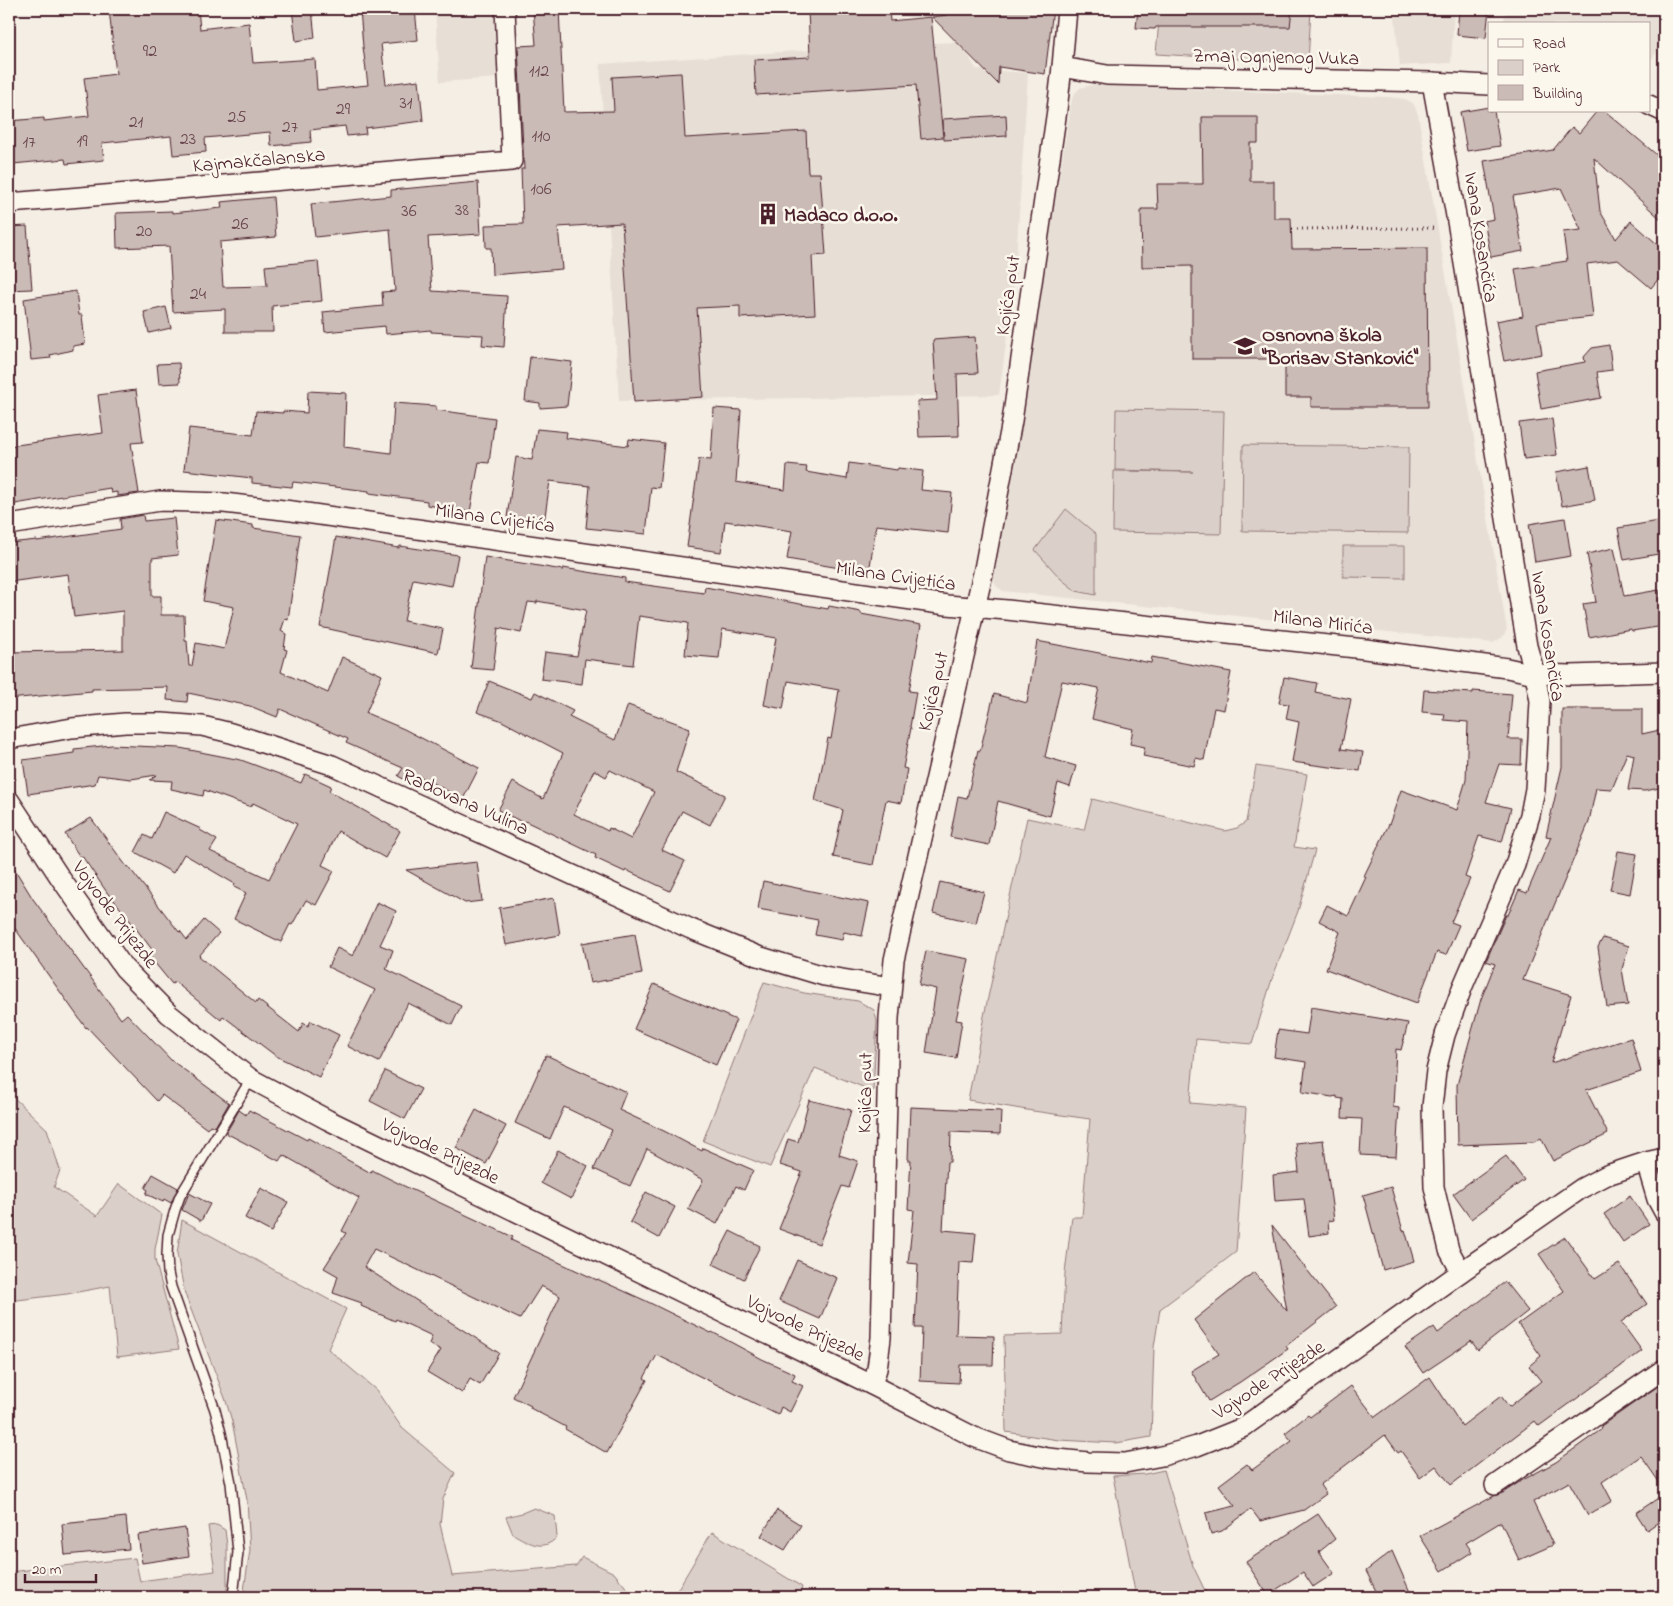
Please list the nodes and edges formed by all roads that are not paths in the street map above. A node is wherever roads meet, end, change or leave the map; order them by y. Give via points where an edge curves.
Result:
1 (505, 9) edge
2 (1066, 9) edge
3 (1062, 66) junction
4 (1432, 82) junction
5 (1488, 85) edge
6 (1650, 105) edge
7 (1664, 112) edge
8 (9, 203) edge
9 (9, 525) edge
10 (975, 608) junction
11 (1664, 672) edge
12 (1535, 674) junction
13 (9, 739) edge
14 (14, 793) edge
15 (891, 987) junction
16 (251, 1079) junction
17 (1664, 1158) edge
18 (1646, 1162) junction
19 (1664, 1212) edge
20 (1461, 1272) junction
21 (1664, 1369) edge
22 (872, 1385) junction
23 (1495, 1485) dead end
24 (234, 1597) edge

1 - 8 street, Kajmakčalanska via 512,161
2 - 3 street, Kojića put
3 - 4 street, Zmaj Ognjenog Vuka via 1106,75
3 - 10 street, Kojića put via 1012,421
4 - 5 street, Zmaj Ognjenog Vuka
4 - 12 street, Ivana Kosančića via 1527,646
6 - 7 street
9 - 10 street, Milana Cvijetića via 160,501 224,502
10 - 12 street, Milana Mirića via 1365,649
10 - 15 street, Kojića put via 900,932
11 - 12 street, Milana Mirića
12 - 20 street, Ivana Kosančića via 1540,701 1537,765 1530,815 1515,865 1462,988 1436,1071 1432,1107 1434,1187 1449,1250
13 - 15 street, Radovana Vulina via 125,723 202,726 231,733 332,765 758,956 824,976
14 - 16 street, Vojvode Prijezde via 61,879 124,968 168,1014
15 - 22 street, Kojića put via 880,1338
16 - 22 street, Vojvode Prijezde
16 - 24 lane via 180,1196 168,1235 167,1254 171,1287 215,1410 231,1483 238,1552
17 - 18 street, Vojvode Prijezde
18 - 19 street
18 - 20 street, Vojvode Prijezde via 1607,1175 1582,1188
20 - 22 street, Vojvode Prijezde via 1242,1428 1162,1456 1125,1462 1088,1462 1008,1450 974,1437
21 - 23 street

